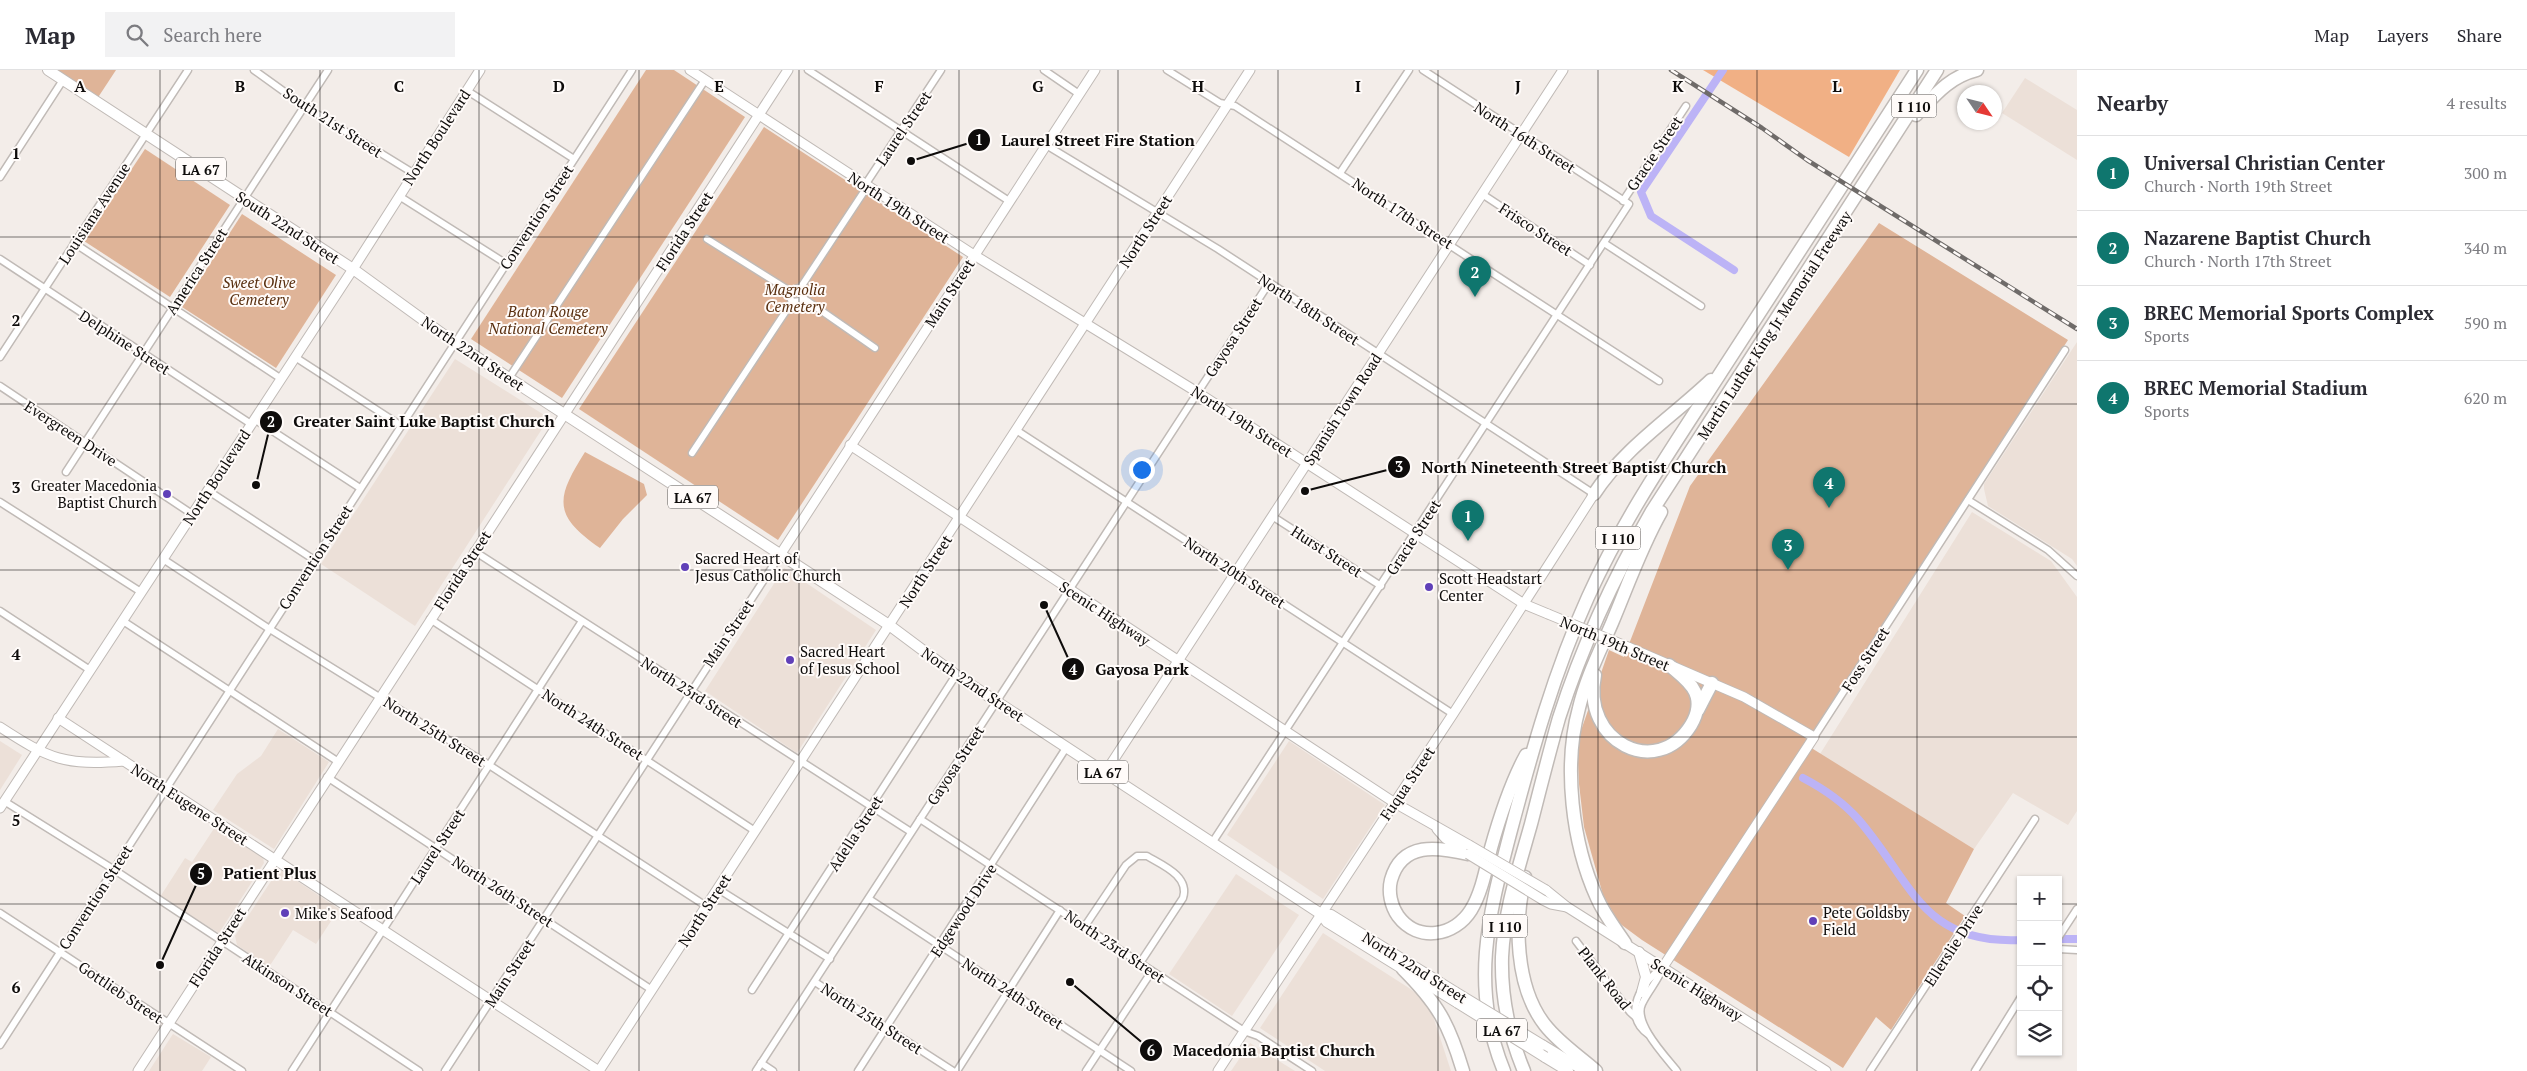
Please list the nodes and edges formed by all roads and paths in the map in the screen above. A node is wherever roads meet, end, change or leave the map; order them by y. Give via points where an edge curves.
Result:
1 (48, 70) edge
2 (188, 70) edge
3 (254, 70) edge
4 (328, 70) edge
5 (632, 70) edge
6 (690, 70) edge
7 (788, 70) edge
8 (808, 70) edge
9 (941, 70) edge
10 (1044, 70) edge
11 (1095, 70) edge
12 (1167, 70) edge
13 (1250, 70) edge
14 (1409, 70) edge
15 (1423, 70) edge
16 (1562, 70) edge
17 (1917, 70) edge
18 (1938, 70) edge
19 (1977, 70) edge
20 (476, 71) edge
21 (63, 80) junction
22 (705, 80) junction
23 (466, 90) junction
24 (1080, 94) junction
25 (1228, 104) junction
26 (304, 106) junction
27 (1686, 106) dead end
28 (759, 115) junction
29 (901, 132) junction
30 (146, 134) junction
31 (1521, 135) junction
32 (1890, 142) junction
33 (1046, 145) junction
34 (574, 159) junction
35 (1340, 172) junction
36 (414, 173) junction
37 (0, 177) edge
38 (866, 186) junction
39 (1482, 194) junction
40 (399, 196) junction
41 (243, 198) junction
42 (1009, 201) junction
43 (1626, 202) junction
44 (1157, 213) junction
45 (707, 239) dead end
46 (74, 243) junction
47 (1604, 243) junction
48 (1450, 244) junction
49 (974, 256) junction
50 (0, 259) edge
51 (506, 263) junction
52 (1590, 265) junction
53 (353, 269) junction
54 (1269, 283) junction
55 (801, 287) junction
56 (44, 289) junction
57 (790, 291) junction
58 (803, 298) junction
59 (792, 302) junction
60 (1701, 306) dead end
61 (174, 307) junction
62 (1557, 315) junction
63 (1086, 324) junction
64 (455, 343) junction
65 (875, 348) dead end
66 (2065, 350) dead end
67 (142, 353) junction
68 (1378, 354) junction
69 (295, 356) junction
70 (0, 357) edge
71 (1730, 360) junction
72 (280, 378) junction
73 (509, 378) junction
74 (1659, 381) dead end
75 (0, 386) edge
76 (1197, 392) junction
77 (564, 414) junction
78 (252, 421) junction
79 (1484, 423) junction
80 (400, 425) junction
81 (1016, 430) junction
82 (87, 442) junction
83 (850, 446) junction
84 (1696, 446) junction
85 (692, 454) dead end
86 (1308, 463) junction
87 (66, 472) dead end
88 (360, 488) junction
89 (207, 490) junction
90 (1594, 494) junction
91 (1968, 500) junction
92 (0, 502) edge
93 (1126, 502) junction
94 (192, 514) junction
95 (1272, 516) junction
96 (960, 517) junction
97 (1415, 534) junction
98 (474, 551) junction
99 (780, 554) junction
100 (163, 559) junction
101 (313, 559) junction
102 (1236, 572) junction
103 (2077, 576) edge
104 (1381, 586) junction
105 (1069, 590) junction
106 (141, 592) junction
107 (1524, 604) junction
108 (0, 611) edge
109 (430, 619) junction
110 (122, 621) junction
111 (582, 621) junction
112 (1612, 623) junction
113 (889, 625) junction
114 (268, 628) junction
115 (1343, 643) junction
116 (1178, 660) junction
117 (1669, 665) junction
118 (90, 670) junction
119 (956, 675) junction
120 (1712, 683) junction
121 (538, 689) junction
122 (229, 690) junction
123 (690, 690) junction
124 (380, 696) junction
125 (996, 701) junction
126 (1453, 714) junction
127 (1696, 717) junction
128 (58, 718) junction
129 (0, 727) edge
130 (1286, 730) junction
131 (1538, 733) junction
132 (1814, 737) junction
133 (1066, 748) junction
134 (37, 751) junction
135 (646, 759) junction
136 (124, 761) junction
137 (337, 761) junction
138 (801, 762) junction
139 (489, 766) junction
140 (1105, 773) junction
141 (327, 777) junction
142 (1542, 783) junction
143 (165, 788) junction
144 (1395, 803) junction
145 (2, 804) edge
146 (872, 807) junction
147 (920, 819) junction
148 (2035, 819) dead end
149 (755, 831) junction
150 (911, 832) junction
151 (597, 837) junction
152 (1212, 844) junction
153 (435, 847) junction
154 (1468, 849) junction
155 (275, 858) junction
156 (992, 864) junction
157 (113, 869) junction
158 (718, 889) junction
159 (869, 899) junction
160 (706, 906) junction
161 (1567, 907) junction
162 (2077, 908) edge
163 (1060, 910) junction
164 (0, 913) edge
165 (1321, 914) junction
166 (544, 918) junction
167 (1085, 926) junction
168 (382, 930) junction
169 (2062, 932) edge
170 (789, 933) junction
171 (222, 940) junction
172 (1576, 941) dead end
173 (1625, 943) junction
174 (940, 946) junction
175 (2062, 949) edge
176 (2077, 950) edge
177 (60, 952) junction
178 (1639, 952) junction
179 (830, 959) junction
180 (1140, 963) junction
181 (1663, 967) junction
182 (1403, 969) junction
183 (1152, 971) junction
184 (815, 982) junction
185 (652, 990) junction
186 (752, 990) dead end
187 (1008, 990) junction
188 (1642, 992) junction
189 (491, 1000) junction
190 (2017, 1004) edge
191 (330, 1012) junction
192 (1634, 1015) junction
193 (168, 1024) junction
194 (1645, 1026) junction
195 (886, 1028) junction
196 (1244, 1031) junction
197 (1649, 1035) junction
198 (0, 1045) edge
199 (1099, 1050) junction
200 (761, 1063) junction
201 (138, 1071) edge
202 (242, 1071) edge
203 (292, 1071) edge
204 (418, 1071) edge
205 (445, 1071) edge
206 (599, 1071) edge
207 (756, 1071) edge
208 (773, 1071) edge
209 (858, 1071) edge
210 (953, 1071) edge
211 (957, 1071) edge
212 (1086, 1071) edge
213 (1131, 1071) edge
214 (1218, 1071) edge
215 (1312, 1071) edge
216 (1463, 1071) edge
217 (1504, 1071) edge
218 (1524, 1071) edge
219 (1568, 1071) edge
220 (1585, 1071) edge
221 (1596, 1071) edge
222 (1677, 1071) edge
223 (1826, 1071) edge
224 (1870, 1071) edge
225 (1974, 1071) edge

1 - 21 main road, South 22nd Street / LA 67
2 - 30 street, Louisiana Avenue
3 - 26 street, South 21st Street
4 - 26 street, America Street
5 - 34 street, Convention Street
6 - 22 street, North 19th Street
7 - 28 street, Florida Street
8 - 29 street
9 - 29 street, Laurel Street
10 - 24 street
11 - 24 street, Main Street
12 - 25 street, North 17th Street via 1220,103
13 - 25 street, North Street
14 - 35 street
15 - 31 street, North 16th Street
16 - 31 street, Spanish Town Road
17 - 71 highway, Martin Luther King Jr Memorial Freeway / I 110
18 - 32 highway, Martin Luther King Jr Memorial Freeway / I 110
19 - 32 highway via 1947,83
20 - 23 street, North Boulevard
21 - 30 main road, South 22nd Street / LA 67
21 - 37 street
22 - 28 street, North 19th Street
22 - 73 street
23 - 34 street
23 - 36 street, North Boulevard
24 - 33 street, Main Street
25 - 35 street, North 17th Street
25 - 44 street, North Street
26 - 36 street, South 21st Street
26 - 41 street, America Street
27 - 43 street, Gracie Street
28 - 38 street, North 19th Street
28 - 77 street, Florida Street
29 - 38 street, Laurel Street
29 - 42 street
30 - 41 main road, South 22nd Street / LA 67
30 - 46 street, Louisiana Avenue
31 - 39 street, Spanish Town Road
31 - 43 street, North 16th Street
32 - 84 highway, Martin Luther King Jr Memorial Freeway / I 110
33 - 42 street, Main Street
33 - 44 street, North 18th Street
34 - 51 street, Convention Street
35 - 48 street, North 17th Street
36 - 40 street, North Boulevard
38 - 49 street, North 19th Street
38 - 55 street, Laurel Street
39 - 48 street, Spanish Town Road
39 - 52 street, Frisco Street
40 - 51 street
40 - 53 street, North Boulevard
41 - 53 main road, South 22nd Street / LA 67
41 - 61 street, America Street
42 - 49 street, Main Street
43 - 47 street, Gracie Street
44 - 54 street, North 18th Street
44 - 63 street, North Street
45 - 57 street
46 - 56 street, Louisiana Avenue
46 - 61 street
47 - 52 street, Gracie Street
47 - 60 street
48 - 62 street, North 17th Street
48 - 68 street, Spanish Town Road
49 - 63 street, North 19th Street
49 - 83 street, Main Street
50 - 56 street, Delphine Street
51 - 64 street, Convention Street
52 - 62 street, Gracie Street
53 - 64 main road, North 22nd Street / LA 67
53 - 69 street, North Boulevard
54 - 68 street, North 18th Street
54 - 76 street, Gayosa Street
55 - 57 street
55 - 58 street
56 - 67 street, Delphine Street
56 - 70 street, Louisiana Avenue
57 - 59 street
58 - 59 street via 800,302
58 - 65 street
59 - 85 street
61 - 67 street, America Street
61 - 72 street
62 - 74 street, North 17th Street
62 - 79 street, Gracie Street
63 - 76 street, North 19th Street
63 - 81 street, North Street
64 - 73 main road, North 22nd Street / LA 67
64 - 80 street, Convention Street
66 - 91 street, Foss Street
67 - 78 street, Delphine Street
67 - 82 street, America Street
68 - 79 street, North 18th Street
68 - 86 street, Spanish Town Road
69 - 72 street, North Boulevard
69 - 80 street
71 - 90 highway via 1633,446
71 - 131 highway, Martin Luther King Jr Memorial Freeway / I 110 via 1648,485 1598,576 1564,653
72 - 78 street, North Boulevard
73 - 77 main road, North 22nd Street / LA 67
75 - 82 street, Evergreen Drive
76 - 86 street, North 19th Street
76 - 93 street, Gayosa Street
77 - 98 street, Florida Street
77 - 99 main road, North 22nd Street / LA 67
78 - 88 street
78 - 89 street, North Boulevard
79 - 90 street, North 18th Street
79 - 97 street, Gracie Street
80 - 88 street, Convention Street
81 - 93 street, North 20th Street
81 - 96 street, North Street
82 - 87 street, America Street
82 - 94 street, Evergreen Drive
83 - 96 street, Scenic Highway
83 - 99 street, Main Street
84 - 112 highway via 1683,478 1647,539
84 - 142 highway, Martin Luther King Jr Memorial Freeway / I 110 via 1652,511 1603,604 1565,701
86 - 95 street, Spanish Town Road
86 - 97 street, North 19th Street
88 - 101 street, Convention Street
89 - 94 street, North Boulevard
89 - 101 street
90 - 107 street, Fuqua Street
91 - 103 street via 2048,550
91 - 132 street, Foss Street
92 - 106 street
93 - 102 street, North 20th Street
93 - 105 street, Gayosa Street
94 - 100 street, North Boulevard
95 - 102 street, Spanish Town Road
95 - 104 street, Hurst Street
96 - 105 street, Scenic Highway
96 - 113 street, North Street
97 - 104 street, Gracie Street
97 - 107 street, North 19th Street
98 - 109 street, Florida Street
98 - 111 street, North 23rd Street
99 - 113 main road, North 22nd Street / LA 67
99 - 123 street, Main Street
100 - 106 street, North Boulevard
100 - 114 street, North 25th Street
101 - 114 street, Convention Street
102 - 115 street, North 20th Street
102 - 116 street, Spanish Town Road
104 - 115 street, Gracie Street
105 - 116 street, Scenic Highway
105 - 125 street, Gayosa Street
106 - 110 street, North Boulevard
107 - 117 street, North 19th Street, bridge
107 - 126 street, Fuqua Street
108 - 118 street
109 - 121 street, North 24th Street
109 - 124 street, Florida Street
110 - 118 street, North Boulevard
110 - 122 street
111 - 121 street, Laurel Street
111 - 123 street, North 23rd Street
112 - 127 highway via 1593,687 1596,714 1606,732 1628,747 1654,750 1679,739
112 - 173 highway via 1578,709 1572,746 1571,784 1579,837 1593,888 1606,916
113 - 119 main road, North 22nd Street / LA 67
113 - 138 street, North Street
114 - 122 street, Convention Street
114 - 124 street, North 25th Street
115 - 126 street, North 20th Street
115 - 130 street, Gracie Street
116 - 130 street, Scenic Highway
116 - 140 street, Spanish Town Road
117 - 120 street, North 19th Street
117 - 127 highway via 1695,692
118 - 128 street, North Boulevard
119 - 125 main road, North 22nd Street / LA 67
119 - 146 street, Adella Street
120 - 127 highway
120 - 132 street, North 19th Street via 1754,702
121 - 135 street, North 24th Street
121 - 139 street, Laurel Street
122 - 137 street
122 - 143 street, Convention Street
123 - 135 street, Main Street
123 - 138 street, North 23rd Street
124 - 137 street, Florida Street
124 - 139 street, North 25th Street
125 - 133 main road, North 22nd Street / LA 67
125 - 147 street, Gayosa Street
126 - 144 street, Fuqua Street
128 - 134 street, North Boulevard
128 - 136 street, North Eugene Street
129 - 134 street
130 - 144 street, Scenic Highway
130 - 152 street, Gracie Street
131 - 154 highway via 1514,779 1480,891 1469,913 1458,925 1439,933 1418,931 1402,921 1393,906 1390,890 1401,862 1415,852 1429,848
131 - 217 highway, Martin Luther King Jr Memorial Freeway / I 110 via 1492,903 1486,942 1486,998 1495,1045
132 - 181 street, Foss Street
133 - 140 main road, North 22nd Street / LA 67
133 - 156 street, Edgewood Drive
134 - 136 street via 58,759 88,764
134 - 145 street, North Boulevard
135 - 149 street, North 24th Street
135 - 151 street, Main Street
136 - 143 street, North Eugene Street
137 - 141 street, Florida Street
138 - 146 street, North 23rd Street
138 - 149 street, North Street
139 - 151 street, North 25th Street
139 - 153 street, Laurel Street
140 - 152 main road, North 22nd Street / LA 67
141 - 153 street, North 26th Street
141 - 155 street, Florida Street
142 - 218 highway, Martin Luther King Jr Memorial Freeway / I 110 via 1508,908 1503,944 1504,1000
142 - 221 highway via 1521,901 1524,977 1534,1007 1545,1025
143 - 155 street, North Eugene Street
143 - 157 street, Convention Street
144 - 154 street, Scenic Highway via 1437,828 1445,838
144 - 165 street, Fuqua Street
145 - 157 street, Atkinson Street
146 - 150 street, North 23rd Street
146 - 170 street, Adella Street
147 - 150 street, Gayosa Street
147 - 156 street, North 23rd Street
148 - 224 street, Ellerslie Drive
149 - 158 street, North Street
150 - 159 street, Gayosa Street
151 - 160 street, North 25th Street
151 - 166 street, Main Street
152 - 165 main road, North 22nd Street / LA 67
153 - 166 street, North 26th Street
153 - 168 street, Laurel Street
154 - 161 street, Scenic Highway, bridge via 1546,890
154 - 161 street, Scenic Highway, bridge via 1544,900
155 - 168 street, North Eugene Street
155 - 171 street, Florida Street
156 - 163 street, North 23rd Street
156 - 174 street, Edgewood Drive
157 - 171 street, Atkinson Street
157 - 177 street, Convention Street
158 - 160 street, North Street
158 - 170 street, North 25th Street
159 - 174 street, North 24th Street
159 - 179 street, Gayosa Street
160 - 185 street, North Street
161 - 173 street, Scenic Highway
162 - 169 street
163 - 167 street, North 23rd Street
163 - 187 street
164 - 177 street, Gottlieb Street
165 - 182 main road, North 22nd Street / LA 67 via 1327,922
165 - 196 street, Fuqua Street
165 - 220 main road, North 22nd Street / LA 67, bridge via 1331,915
166 - 185 street, North 26th Street
166 - 189 street, Main Street
167 - 180 street, North 23rd Street
167 - 180 street via 1126,865 1137,856 1148,856 1179,876 1185,889 1183,898
168 - 189 street, North Eugene Street
168 - 191 street, Laurel Street
170 - 179 street, North 25th Street
170 - 186 street, Adella Street
171 - 191 street, Atkinson Street
171 - 193 street, Florida Street
172 - 192 street, Plank Road
173 - 178 street, Scenic Highway
174 - 187 street, North 24th Street
174 - 195 street, Edgewood Drive
175 - 176 street
177 - 193 street, Gottlieb Street
177 - 198 street, Convention Street
178 - 181 street, Scenic Highway
178 - 188 main road via 1646,978
179 - 184 street, Gayosa Street
180 - 183 street, North 23rd Street
181 - 188 street, Plank Road via 1655,972
181 - 194 street, Plank Road via 1640,1007
181 - 223 street, Scenic Highway
182 - 216 highway via 1438,1009 1451,1033
182 - 219 main road, North 22nd Street / LA 67, bridge
183 - 196 street, North 23rd Street
183 - 199 street
184 - 195 street, North 25th Street
184 - 200 street, Gayosa Street
185 - 206 street, North Street
187 - 199 street, North 24th Street
187 - 211 street
188 - 192 street, Plank Road
189 - 205 street, Main Street
189 - 206 street, North Eugene Street
190 - 225 street
191 - 203 street, Laurel Street
191 - 204 street, Atkinson Street
192 - 194 street, Plank Road
192 - 197 street, Plank Road via 1641,1029
193 - 201 street, Florida Street
193 - 202 street, Gottlieb Street
194 - 197 street, Plank Road
195 - 209 street, Edgewood Drive
195 - 210 street, North 25th Street
196 - 214 street, Fuqua Street
196 - 215 street, North 23rd Street via 1258,1036
197 - 222 street, Plank Road
199 - 212 street
199 - 213 street, North 24th Street
200 - 207 street, Gayosa Street
200 - 208 street

